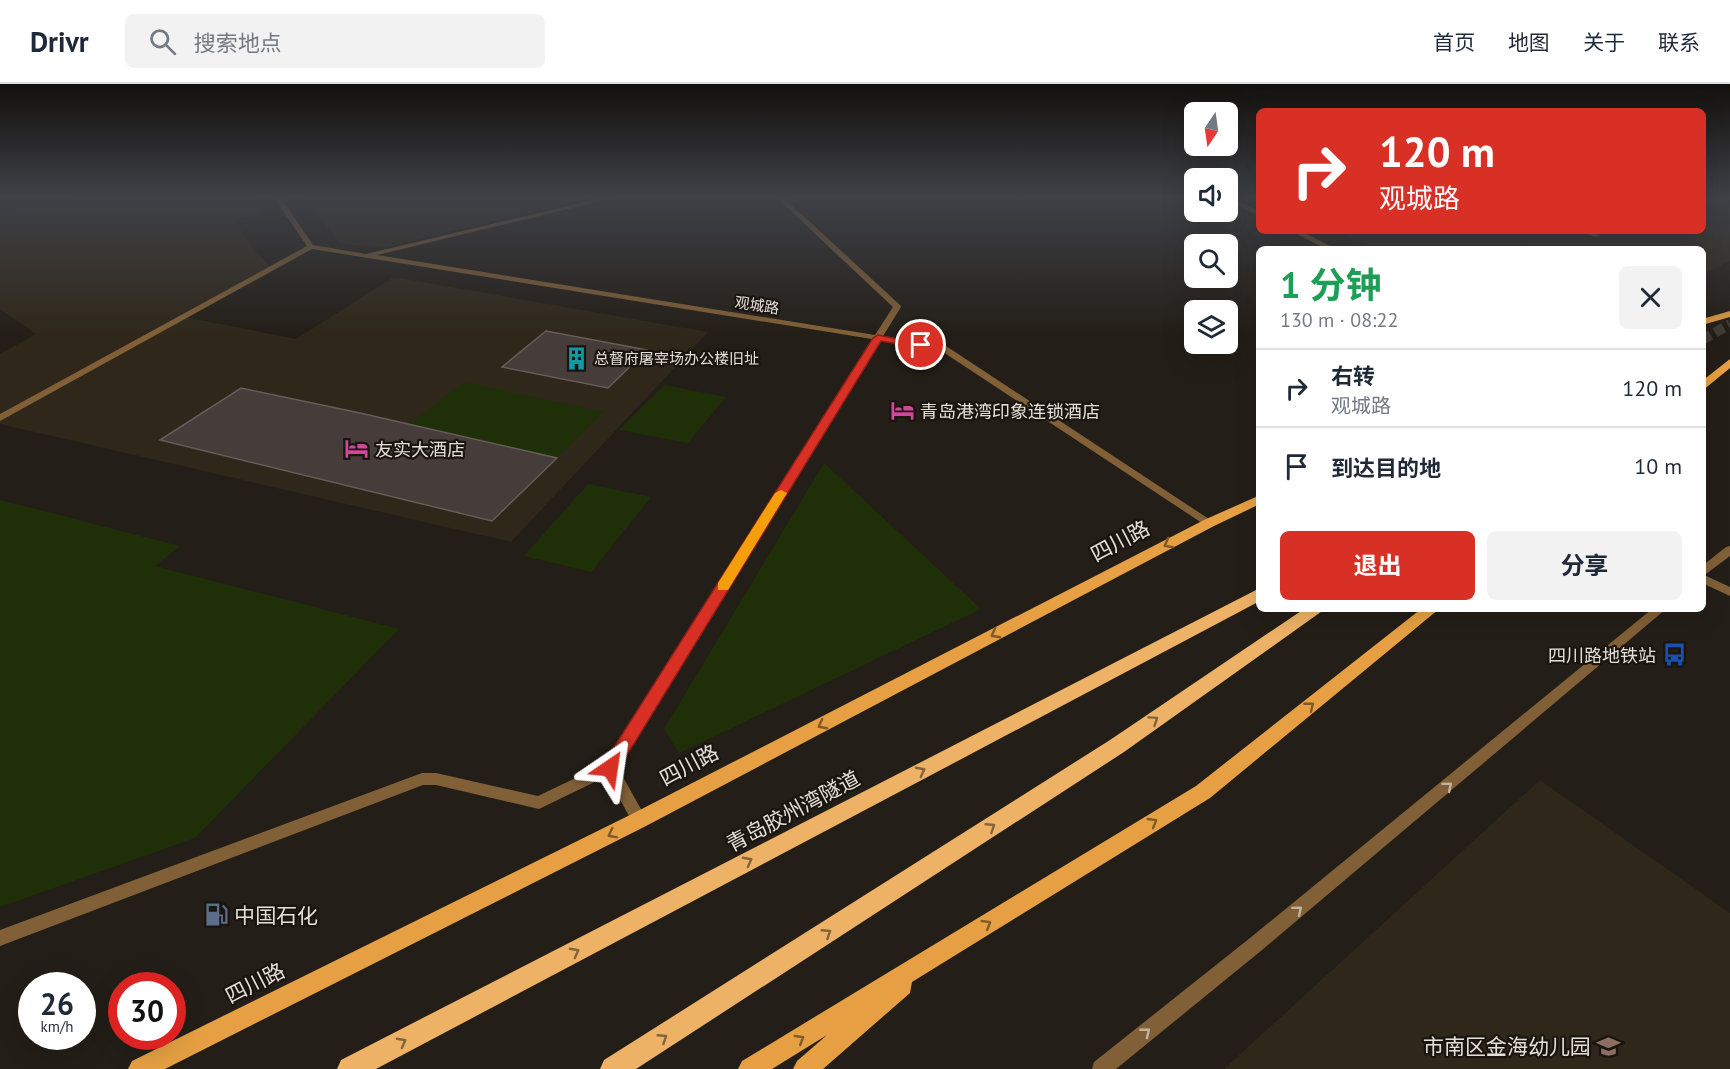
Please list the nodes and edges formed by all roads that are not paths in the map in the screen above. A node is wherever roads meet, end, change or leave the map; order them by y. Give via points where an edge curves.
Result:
1 (309, 244) edge
2 (418, 244) edge
3 (829, 244) edge
4 (311, 247) junction
5 (363, 257) junction
6 (1730, 314) edge
7 (1706, 321) edge
8 (878, 338) junction
9 (1730, 362) edge
10 (1706, 384) edge
11 (0, 417) edge
12 (1256, 501) edge
13 (1209, 523) junction
14 (1730, 550) edge
15 (1706, 570) edge
16 (1706, 580) edge
17 (1730, 592) edge
18 (1256, 596) edge
19 (1312, 612) edge
20 (1427, 612) edge
21 (1656, 612) edge
22 (610, 768) junction
23 (639, 820) junction
24 (0, 938) edge
25 (937, 955) junction
26 (140, 1069) edge
27 (350, 1069) edge
28 (613, 1069) edge
29 (750, 1069) edge
30 (805, 1069) edge
31 (1101, 1069) edge

1 - 4 street
2 - 5 street
3 - 8 street via 897,307
4 - 5 street, 观城路
4 - 11 street
5 - 8 street, 观城路
6 - 7 main road
8 - 13 street, 观城路 via 943,348
8 - 22 street
9 - 10 main road
12 - 13 main road, 四川路
13 -> 23 main road, 四川路
14 - 15 street
16 - 17 street
27 -> 18 highway, 青岛胶州湾隧道
28 -> 19 highway via 1116,746
25 -> 20 main road via 1203,792
31 -> 21 street
22 - 23 street
22 - 24 street via 539,803 422,779
23 -> 26 main road, 四川路
29 -> 25 main road
25 - 30 main road

